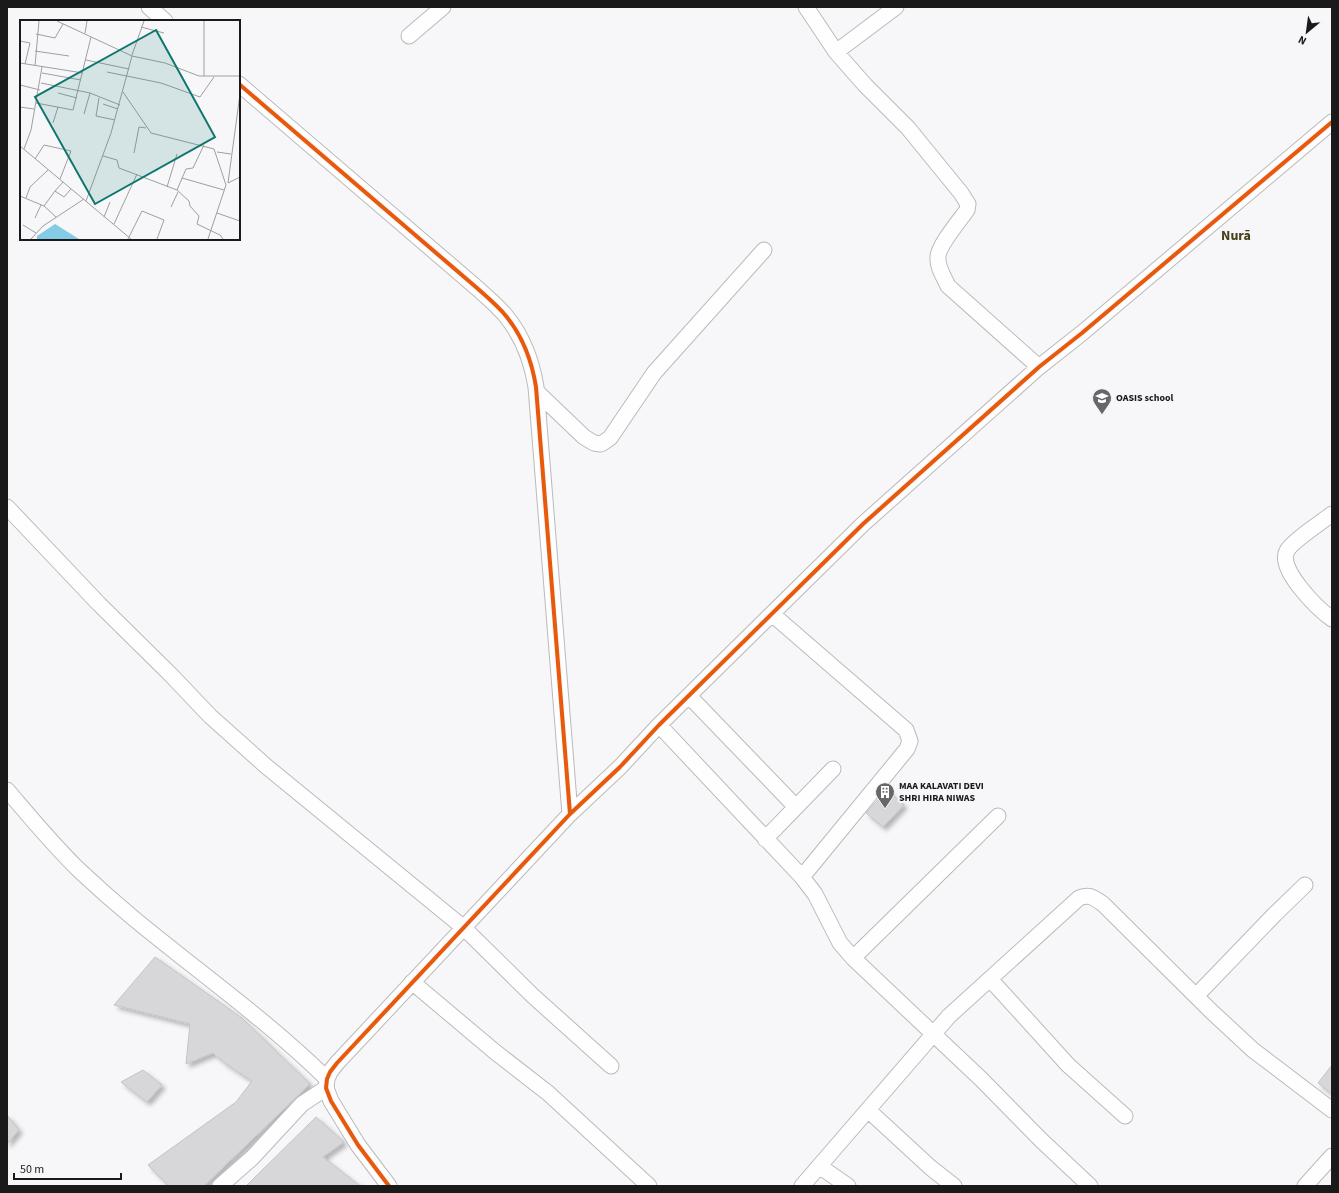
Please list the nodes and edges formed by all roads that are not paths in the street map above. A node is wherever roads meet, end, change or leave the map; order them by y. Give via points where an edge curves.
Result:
1 (149, 7) edge
2 (443, 7) edge
3 (806, 7) edge
4 (896, 7) edge
5 (164, 20) edge
6 (409, 36) dead end
7 (836, 52) junction
8 (240, 85) edge
9 (1332, 122) edge
10 (764, 250) dead end
11 (1039, 367) junction
12 (537, 392) junction
13 (7, 507) edge
14 (1332, 514) edge
15 (772, 614) junction
16 (1332, 619) edge
17 (689, 696) junction
18 (659, 725) junction
19 (833, 769) dead end
20 (7, 790) edge
21 (796, 807) junction
22 (570, 814) junction
23 (998, 816) dead end
24 (766, 839) junction
25 (802, 877) junction
26 (1305, 884) dead end
27 (464, 928) junction
28 (853, 958) junction
29 (990, 979) junction
30 (412, 982) junction
31 (1196, 996) junction
32 (934, 1034) junction
33 (611, 1066) dead end
34 (326, 1084) junction
35 (868, 1110) junction
36 (1332, 1110) edge
37 (1125, 1116) dead end
38 (1332, 1156) edge
39 (819, 1166) junction
40 (220, 1186) edge
41 (389, 1186) edge
42 (649, 1186) edge
43 (802, 1186) edge
44 (848, 1186) edge
45 (954, 1186) edge
46 (1090, 1186) edge
47 (1306, 1186) edge

1 - 5 street
2 - 6 street
3 - 7 street
4 - 7 street
7 - 11 street via 908,128 968,204 967,210 940,248 938,257 941,273 948,286
8 - 12 street via 477,288 507,317 523,342 533,367
9 - 11 street
10 - 12 street via 654,373 610,438 601,444 594,443 584,436
11 - 15 street via 863,524
12 - 22 street
13 - 27 street via 210,716 267,767
14 - 16 street via 1295,542 1286,551 1285,558 1285,564 1300,588
15 - 17 street
15 - 25 street via 906,730 910,741 907,749
17 - 18 street
17 - 21 street
18 - 22 street via 620,767
18 - 24 street
19 - 21 street
20 - 34 street via 80,871 132,917 308,1060
21 - 24 street
22 - 27 street
23 - 28 street
24 - 25 street
25 - 28 street via 815,894 840,943
26 - 31 street
27 - 30 street
27 - 33 street via 533,996
28 - 32 street
29 - 31 street via 1079,898 1087,895 1103,904
29 - 32 street via 949,1016
29 - 37 street via 1068,1065
30 - 34 street via 337,1063 330,1072
30 - 42 street via 548,1093
31 - 36 street via 1253,1050
32 - 35 street
32 - 46 street
34 - 40 street via 302,1104 252,1158
34 - 41 street via 331,1101 358,1145
35 - 39 street
35 - 45 street
38 - 47 street
39 - 43 street
39 - 44 street

